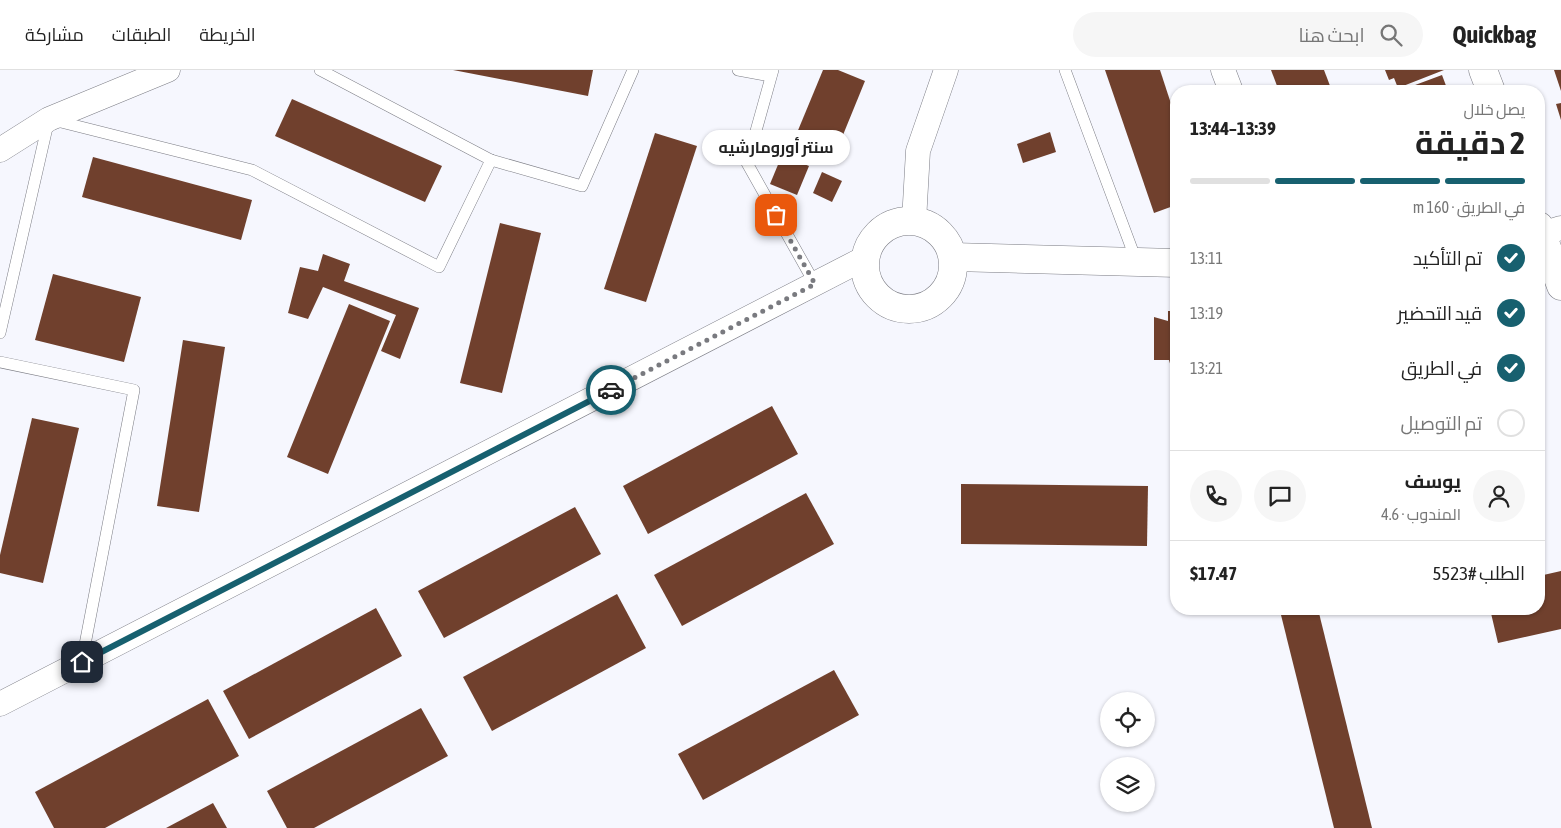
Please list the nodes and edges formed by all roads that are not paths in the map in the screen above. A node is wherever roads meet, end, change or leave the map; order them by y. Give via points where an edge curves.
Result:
1 (168, 70) edge
2 (320, 70) edge
3 (633, 70) edge
4 (738, 70) edge
5 (946, 70) edge
6 (1065, 70) edge
7 (1223, 70) edge
8 (1483, 70) edge
9 (772, 73) edge
10 (1229, 85) edge
11 (1489, 85) edge
12 (48, 119) junction
13 (0, 150) edge
14 (492, 160) junction
15 (914, 221) junction
16 (1547, 229) edge
17 (954, 257) junction
18 (865, 258) junction
19 (1136, 262) junction
20 (1170, 264) edge
21 (1552, 279) edge
22 (815, 284) junction
23 (0, 333) edge
24 (0, 362) edge
25 (82, 662) junction
26 (0, 704) edge

1 - 12 street
2 - 14 lane
3 - 14 lane via 582,186
4 - 9 lane
5 - 15 street via 918,151
6 - 19 lane
7 - 10 street
8 - 11 street
9 - 22 lane via 746,163
12 - 13 street
12 - 14 lane via 252,170 439,267
12 - 23 lane
15 - 17 street via 932,226 946,240
15 - 18 street via 888,226 877,234
16 - 21 street
17 - 18 street via 951,283 944,294 922,308 909,310 897,308 876,294 868,284
17 - 19 street
18 - 22 street
19 - 20 street
22 - 25 street
24 - 25 lane via 134,390
25 - 26 street

